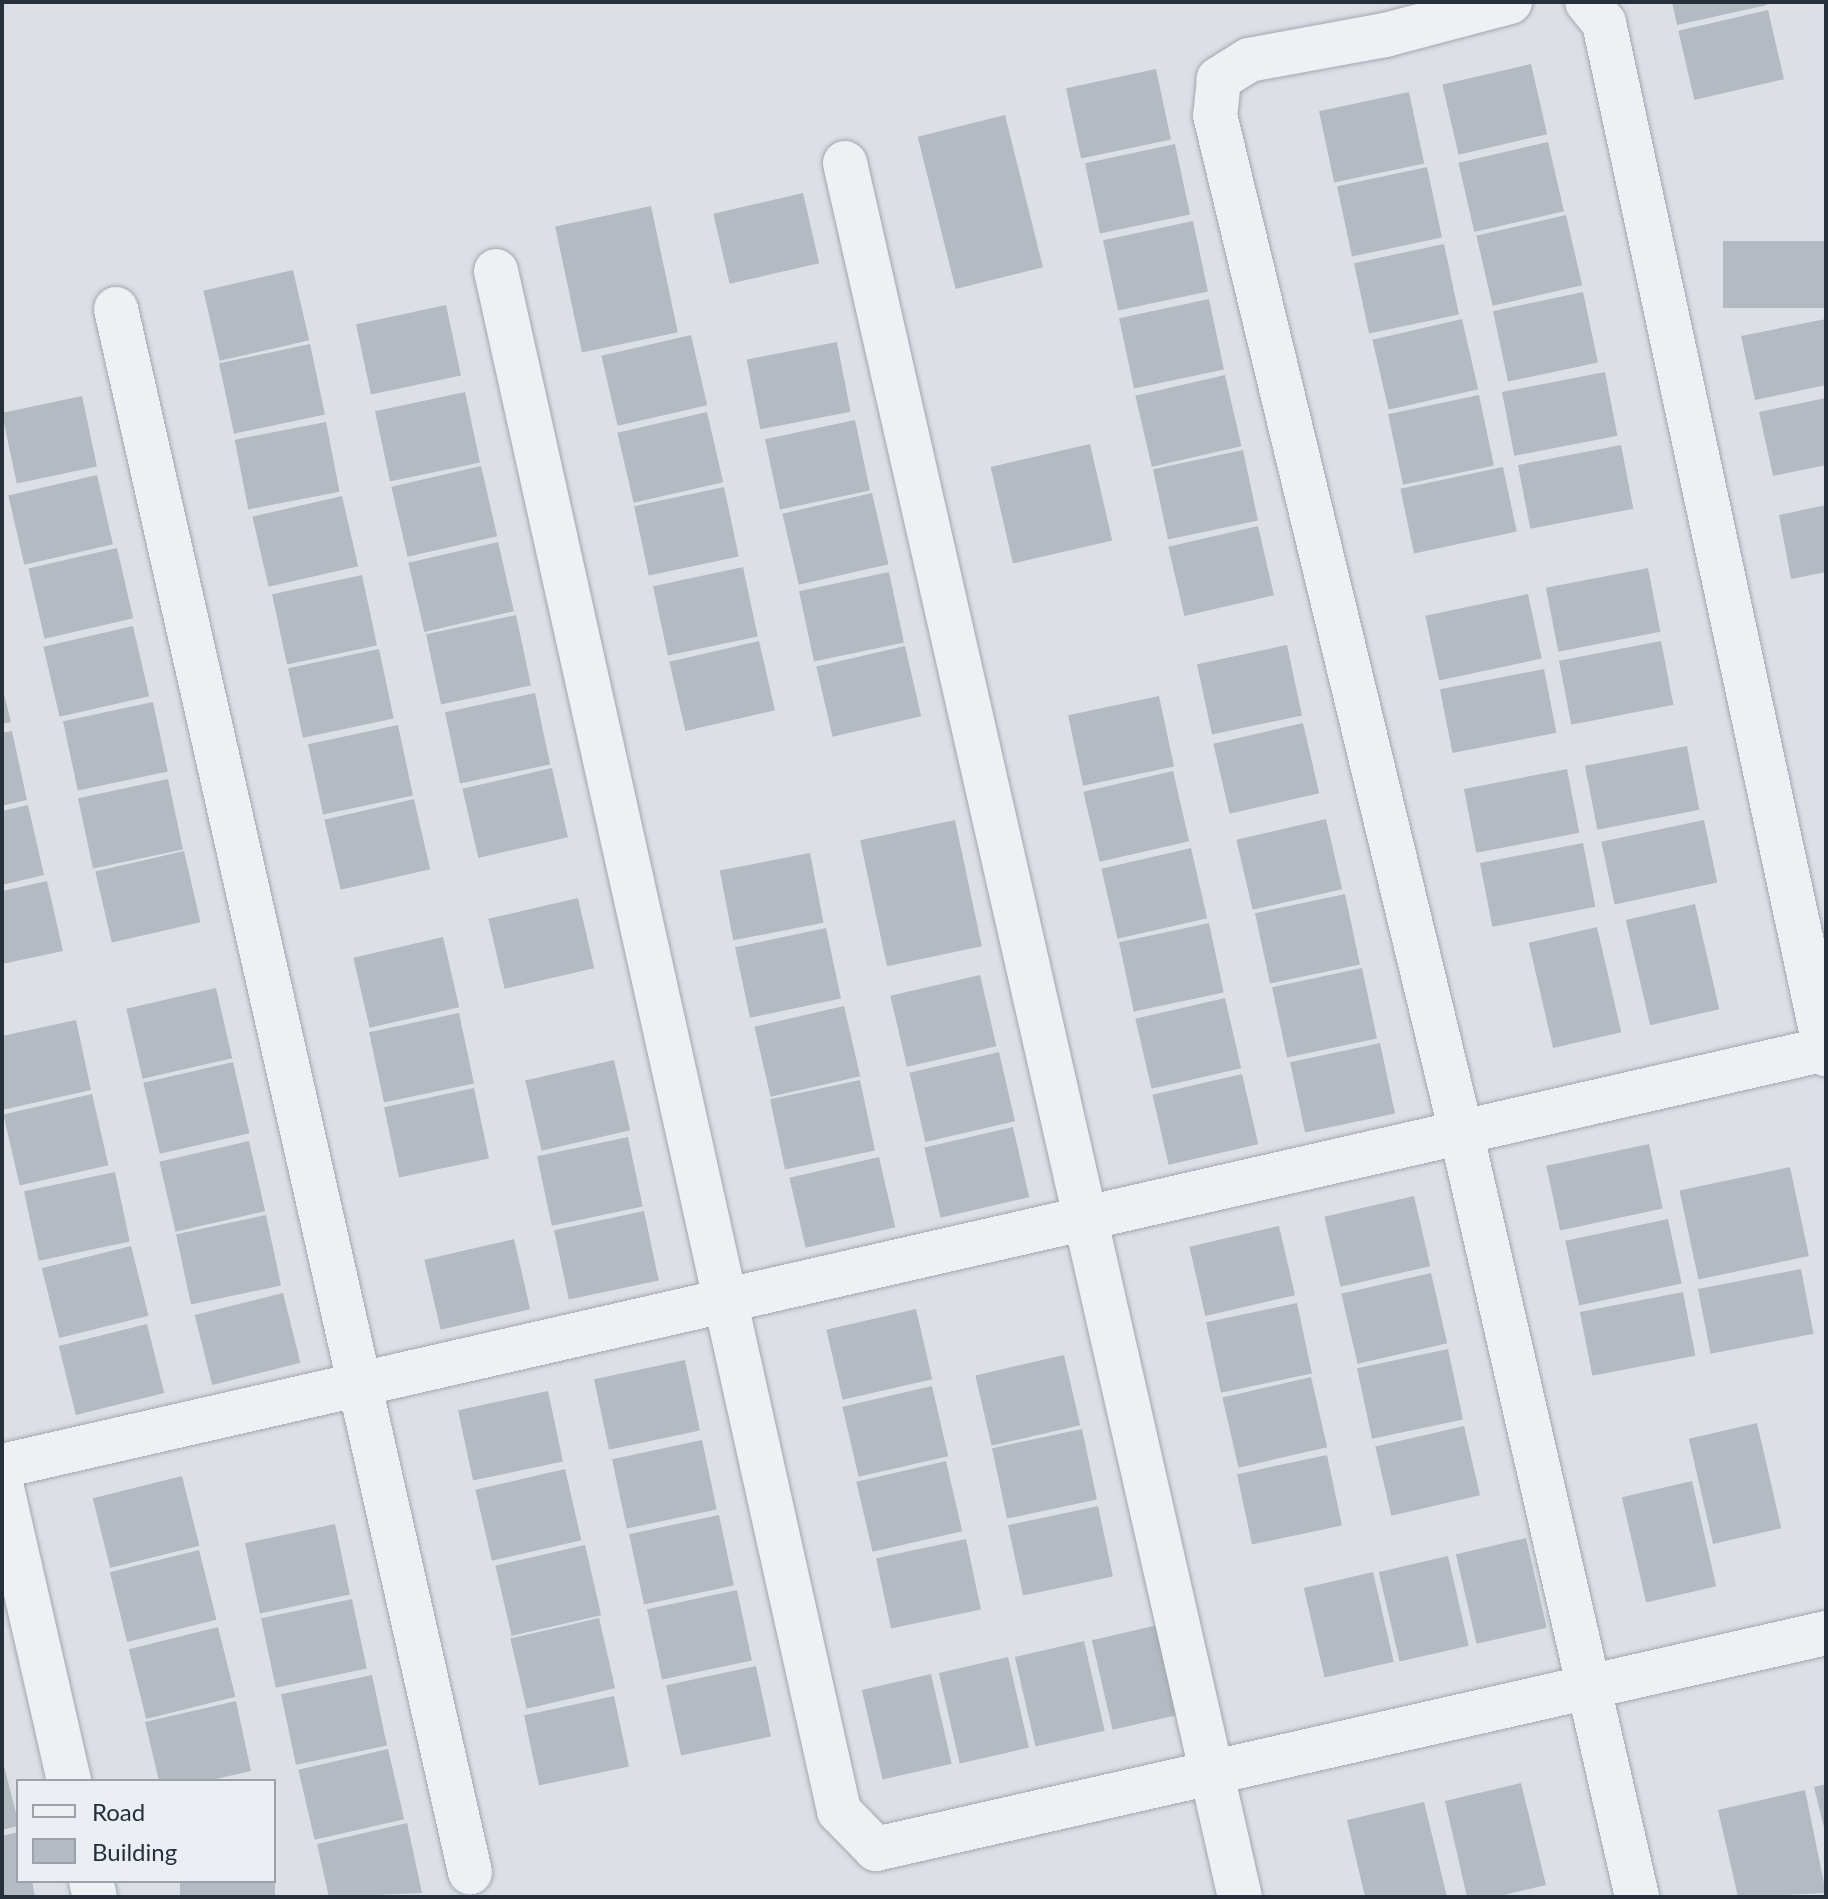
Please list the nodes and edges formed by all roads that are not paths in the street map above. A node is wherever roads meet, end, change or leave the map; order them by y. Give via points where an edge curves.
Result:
1 (1510, 2) edge
2 (1587, 2) edge
3 (1382, 19) edge
4 (845, 163) dead end
5 (496, 271) dead end
6 (116, 309) dead end
7 (1826, 1051) edge
8 (1461, 1132) junction
9 (1085, 1218) junction
10 (726, 1300) junction
11 (360, 1384) junction
12 (2, 1466) edge
13 (2, 1488) edge
14 (1826, 1633) edge
15 (1589, 1687) junction
16 (1212, 1772) junction
17 (69, 1779) edge
18 (470, 1872) dead end
19 (1240, 1897) edge
20 (1637, 1897) edge

1 - 3 street
2 - 7 street via 1604,23
3 - 8 street via 1249,60 1219,79 1215,115
4 - 9 street
5 - 10 street
6 - 11 street
7 - 8 street
8 - 9 street
8 - 15 street
9 - 10 street
9 - 16 street
10 - 11 street
10 - 16 street via 839,1811 876,1849
11 - 12 street
11 - 18 street
13 - 17 street
14 - 15 street
15 - 16 street
15 - 20 street
16 - 19 street

